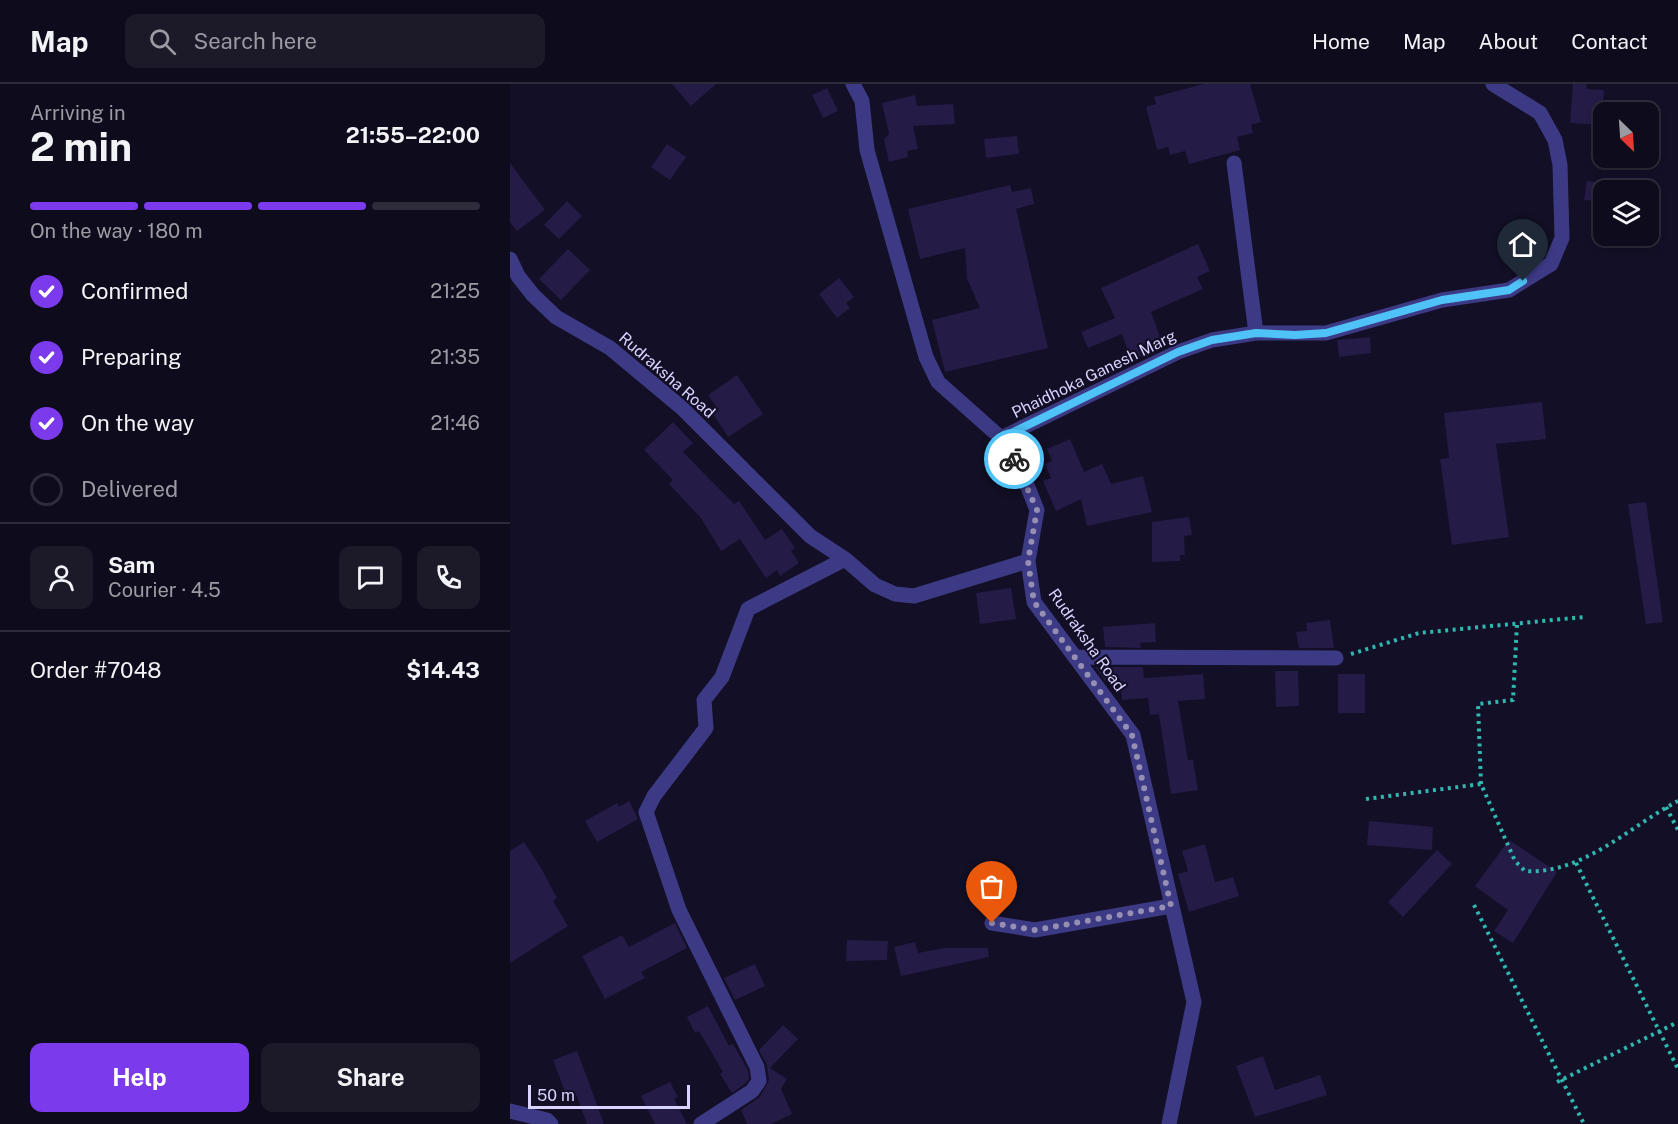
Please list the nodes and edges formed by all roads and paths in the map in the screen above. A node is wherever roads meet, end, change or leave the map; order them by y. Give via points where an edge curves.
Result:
1 (853, 84) edge
2 (1493, 84) edge
3 (1234, 163) dead end
4 (510, 260) edge
5 (1256, 333) junction
6 (1001, 438) junction
7 (845, 559) junction
8 (1028, 561) junction
9 (1584, 617) dead end
10 (1517, 624) junction
11 (1075, 657) junction
12 (1336, 658) joint
13 (1480, 784) junction
14 (1366, 799) dead end
15 (1678, 801) edge
16 (1666, 807) junction
17 (1678, 830) edge
18 (1576, 863) junction
19 (1474, 905) dead end
20 (1171, 906) junction
21 (992, 923) dead end
22 (1678, 1022) edge
23 (1659, 1032) junction
24 (1678, 1069) edge
25 (1559, 1081) junction
26 (510, 1111) edge
27 (551, 1124) edge
28 (701, 1124) edge
29 (1169, 1124) edge
30 (1584, 1124) edge

1 - 6 street, Phaidhoka Ganesh Marg via 862,101 867,150 926,357 938,382
2 - 5 street, Phaidhoka Ganesh Marg via 1540,113 1555,140 1560,165 1562,238 1551,264 1509,290 1442,300 1326,333
3 - 5 street
4 - 7 street, Rudraksha Road via 533,295 556,317 610,348 682,408 810,537
5 - 6 street, Phaidhoka Ganesh Marg via 1212,340 1178,352
6 - 8 street, Phaidhoka Ganesh Marg via 1023,475 1037,510
7 - 8 street, Rudraksha Road via 875,585 895,594 914,596
7 - 28 street via 748,609 722,677 704,700 706,728 646,812 680,910 757,1067 759,1082 752,1091
8 - 11 street, Rudraksha Road via 1034,602
9 - 10 path
10 - 12 path via 1419,633
10 - 13 path via 1514,700 1478,704
11 - 12 street
11 - 20 street, Rudraksha Road via 1132,735
13 - 14 path
13 - 18 path via 1515,861 1525,872
15 - 16 path
16 - 17 path
16 - 18 path
18 - 23 path
19 - 25 path
20 - 21 street via 1035,930
20 - 29 street, Rudraksha Road via 1194,1002
22 - 23 path
23 - 24 path
23 - 25 path
25 - 30 path
26 - 27 street

